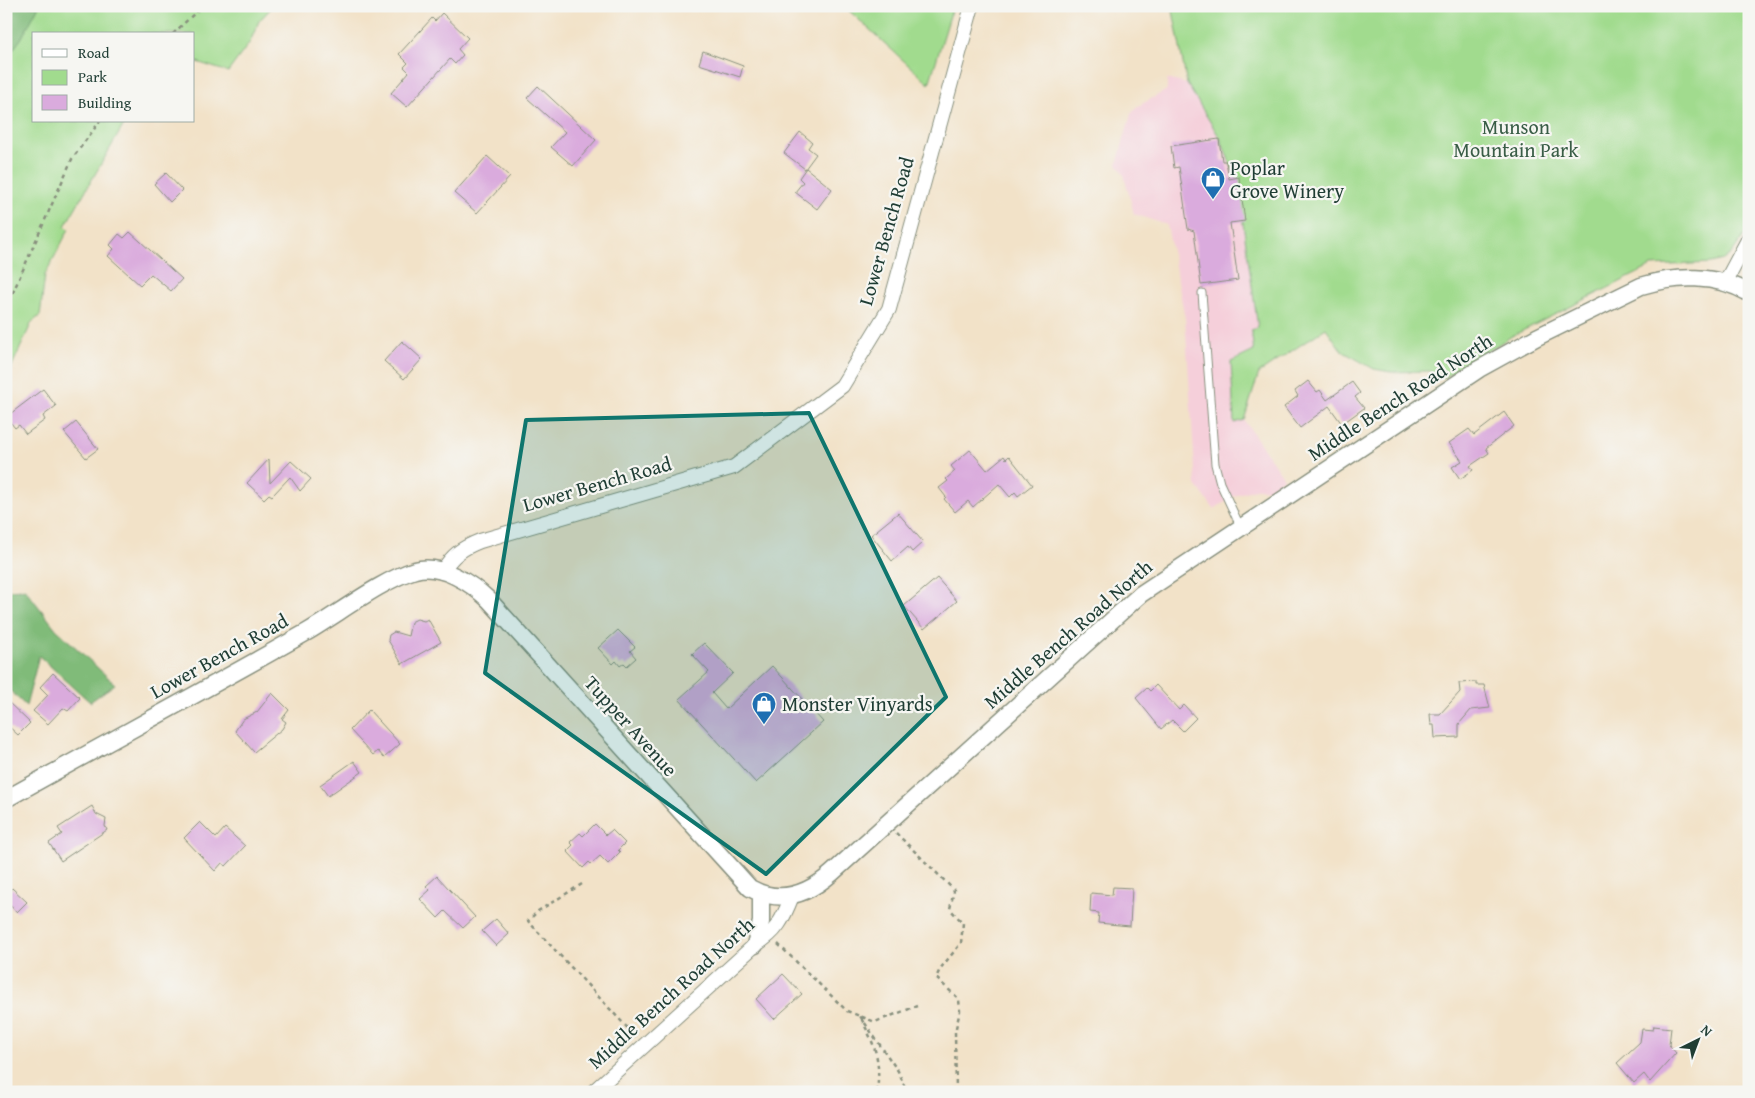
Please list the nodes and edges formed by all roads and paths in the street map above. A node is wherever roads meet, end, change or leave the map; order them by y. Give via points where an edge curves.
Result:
1 (193, 6) edge
2 (202, 6) edge
3 (972, 6) edge
4 (193, 14) junction
5 (175, 32) edge
6 (99, 122) edge
7 (1749, 238) edge
8 (1725, 282) junction
9 (1202, 293) dead end
10 (1749, 293) edge
11 (6, 308) edge
12 (1240, 526) junction
13 (442, 572) junction
14 (6, 799) edge
15 (886, 824) junction
16 (582, 884) dead end
17 (761, 894) junction
18 (792, 896) junction
19 (770, 936) junction
20 (755, 945) junction
21 (917, 1006) dead end
22 (860, 1016) junction
23 (644, 1046) junction
24 (592, 1092) edge
25 (877, 1092) edge
26 (907, 1092) edge
27 (956, 1092) edge

1 - 4 path
2 - 4 path
3 - 13 street, Lower Bench Road via 889,309 842,386 734,467 480,541 450,558
4 - 5 path
6 - 11 path via 72,159
7 - 8 street
8 - 10 street, Middle Bench Road North
8 - 12 street, Middle Bench Road North via 1688,277 1656,281 1537,337 1479,369
9 - 12 lane via 1215,464
12 - 15 street, Middle Bench Road North via 1122,611
13 - 14 street, Lower Bench Road via 430,568 416,570 391,581 307,632
13 - 17 street, Tupper Avenue via 464,581 489,600 741,880
15 - 18 street, Middle Bench Road North via 819,884
15 - 27 path via 954,890 950,909 963,923 961,943 936,978 959,999 955,1032
16 - 23 path via 538,910 528,921
17 - 18 street
17 - 20 street via 761,922
18 - 19 street, Middle Bench Road North
19 - 20 street, Middle Bench Road North
19 - 22 path via 847,1011
20 - 23 street, Middle Bench Road North
21 - 22 path via 875,1022
22 - 25 path via 876,1047
22 - 26 path via 898,1071
23 - 24 street, Middle Bench Road North

